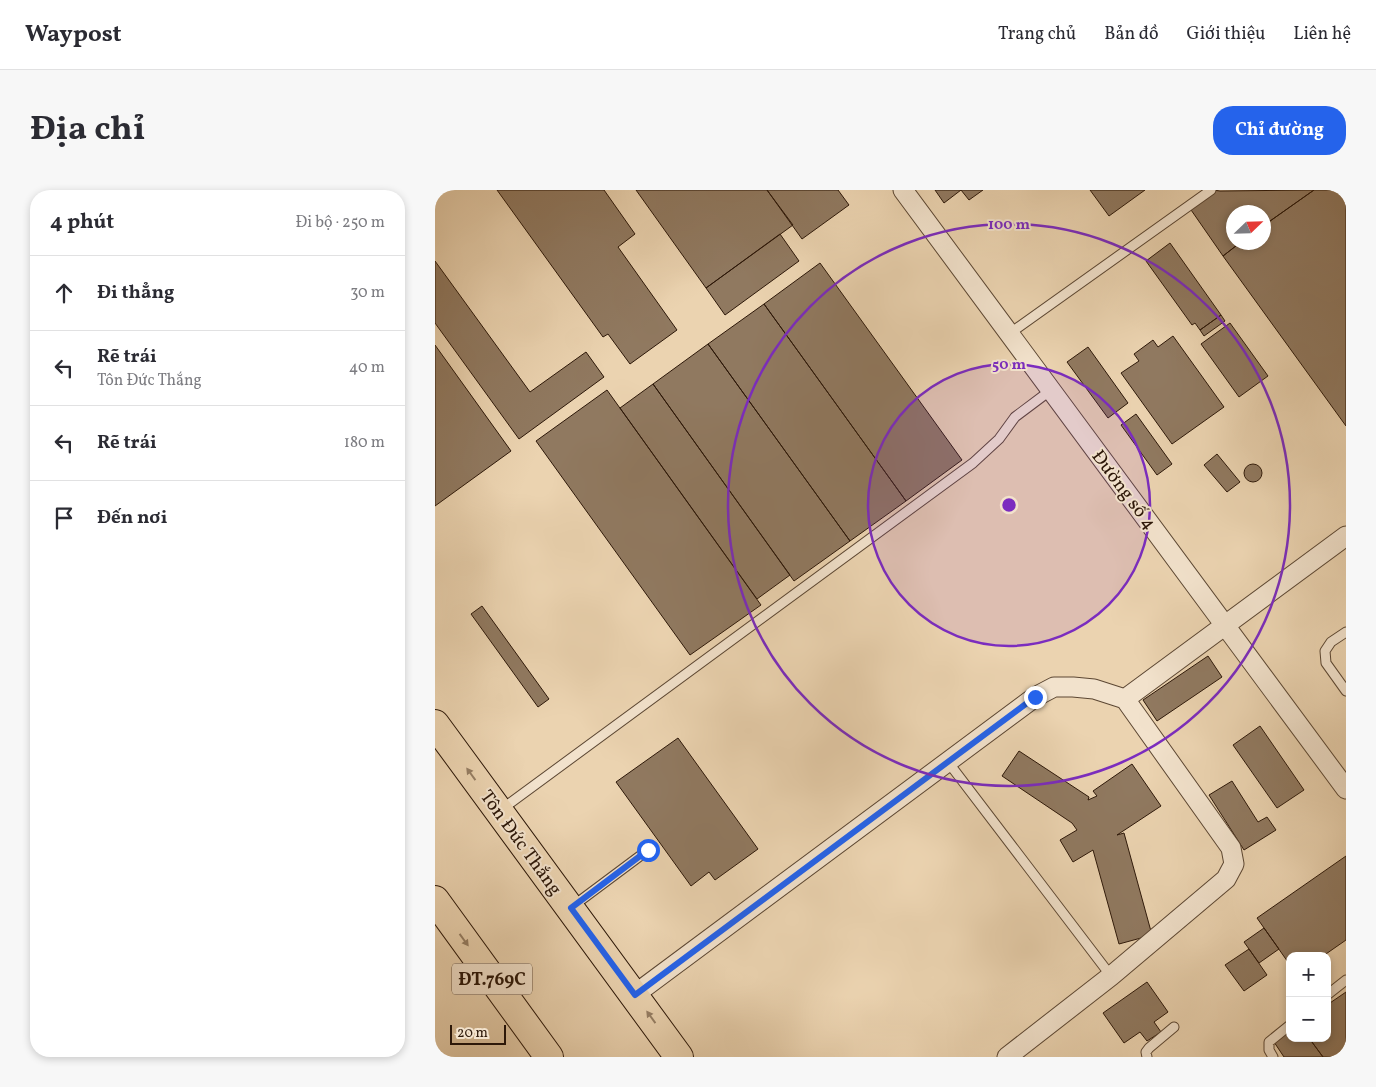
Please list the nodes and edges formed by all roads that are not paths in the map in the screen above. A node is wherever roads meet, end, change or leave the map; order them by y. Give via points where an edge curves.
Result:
1 (903, 190) edge
2 (1211, 190) edge
3 (1009, 334) junction
4 (1051, 390) junction
5 (1346, 536) edge
6 (1225, 624) junction
7 (1346, 632) edge
8 (1346, 691) edge
9 (1125, 699) junction
10 (435, 724) edge
11 (948, 762) junction
12 (1346, 788) edge
13 (499, 812) junction
14 (648, 850) dead end
15 (435, 900) edge
16 (571, 908) junction
17 (1111, 976) junction
18 (1346, 980) edge
19 (1331, 993) edge
20 (635, 995) junction
21 (1174, 1028) dead end
22 (1286, 1028) edge
23 (1013, 1055) edge
24 (549, 1057) edge
25 (679, 1057) edge
26 (1147, 1057) edge
27 (1273, 1057) edge

1 - 3 street, Đường số 4
2 - 3 lane
3 - 4 street, Đường số 4
4 - 6 street, Đường số 4
4 - 13 lane via 1015,417 999,439 973,463
5 - 6 street
6 - 9 street
6 - 12 street, Đường số 4
7 - 8 lane via 1331,642 1325,651 1326,663
9 - 11 street via 1094,689 1054,687 1035,697
9 - 17 street via 1231,848 1234,864 1226,879
13 -> 10 main road, Tôn Đức Thắng
11 - 17 lane
11 - 20 street
13 - 16 main road, Tôn Đức Thắng
14 - 16 lane
15 -> 24 main road, ĐT.769C
16 - 20 main road, Tôn Đức Thắng
17 - 23 street
18 - 19 lane
25 -> 20 main road, Tôn Đức Thắng
21 - 26 lane via 1149,1048
22 - 27 lane via 1269,1042

